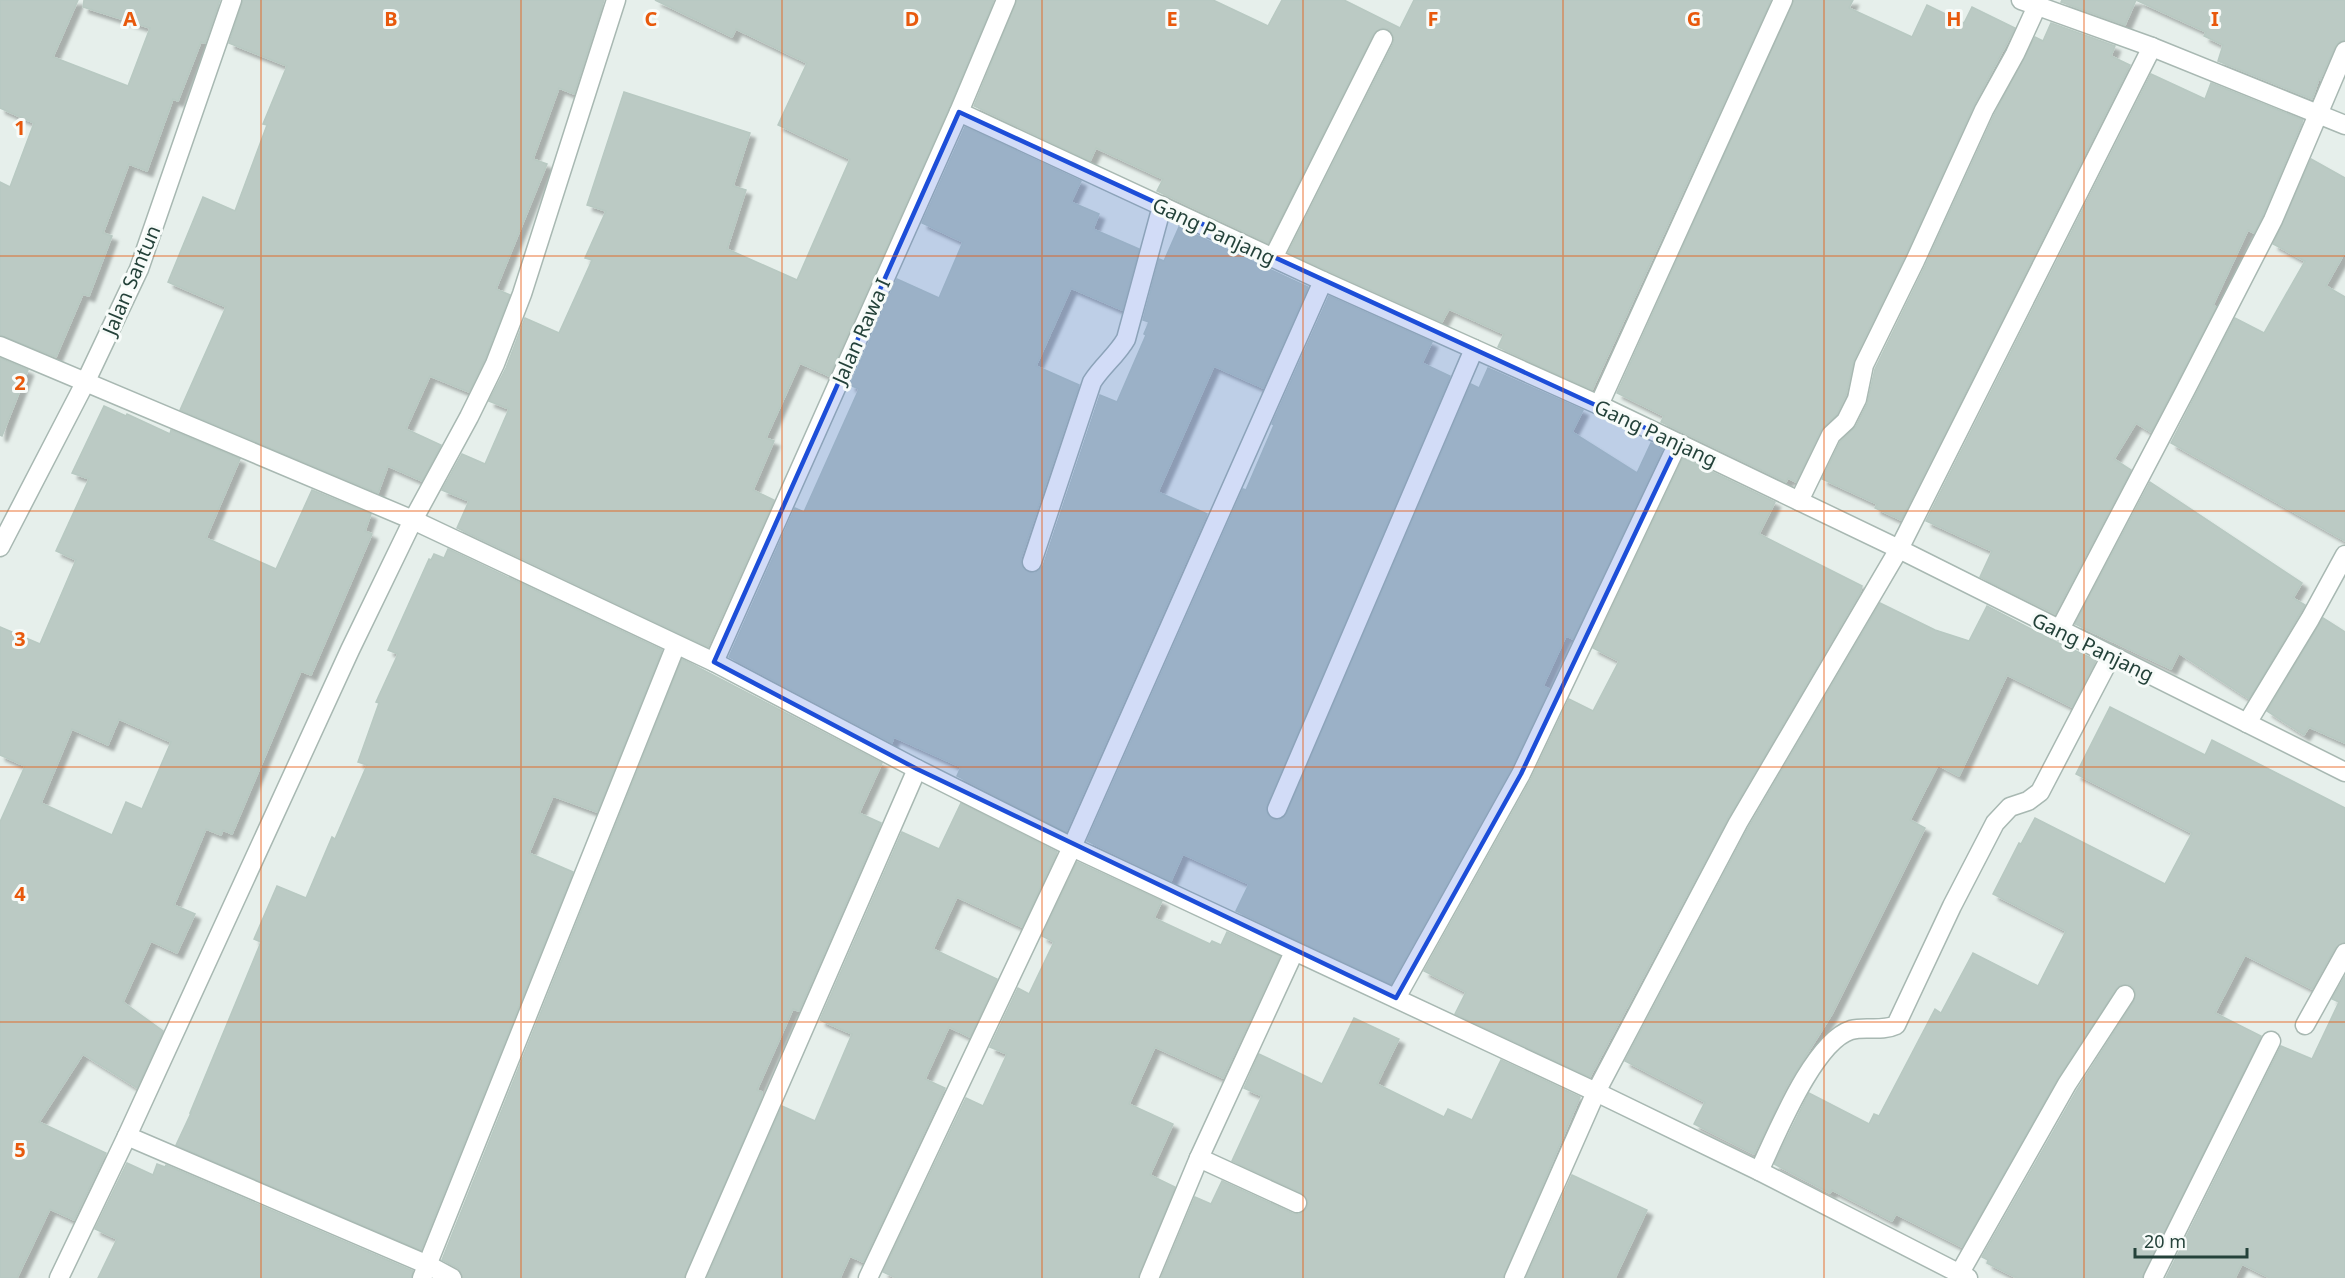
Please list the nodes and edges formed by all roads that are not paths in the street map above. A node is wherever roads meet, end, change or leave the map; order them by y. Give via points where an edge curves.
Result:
1 (232, 0) edge
2 (616, 0) edge
3 (1006, 0) edge
4 (1783, 0) edge
5 (2029, 3) edge
6 (1383, 39) dead end
7 (2152, 47) junction
8 (2345, 51) edge
9 (959, 112) junction
10 (2318, 114) junction
11 (2345, 125) edge
12 (1162, 206) junction
13 (1273, 258) junction
14 (1323, 281) junction
15 (0, 346) edge
16 (1474, 349) junction
17 (85, 383) junction
18 (1599, 405) junction
19 (1678, 443) junction
20 (1799, 501) junction
21 (413, 520) junction
22 (0, 547) edge
23 (1899, 549) junction
24 (2345, 555) edge
25 (1032, 562) dead end
26 (2059, 631) junction
27 (676, 645) junction
28 (2111, 656) junction
29 (714, 662) junction
30 (2247, 723) junction
31 (916, 769) junction
32 (2345, 772) edge
33 (1277, 809) dead end
34 (1072, 847) junction
35 (1294, 952) junction
36 (2345, 953) edge
37 (2125, 995) dead end
38 (1396, 998) junction
39 (2305, 1025) dead end
40 (2271, 1041) dead end
41 (1596, 1092) junction
42 (127, 1136) junction
43 (1199, 1158) junction
44 (1759, 1171) junction
45 (1297, 1203) dead end
46 (425, 1272) edge
47 (1961, 1277) edge
48 (59, 1278) edge
49 (452, 1278) edge
50 (695, 1278) edge
51 (868, 1278) edge
52 (1149, 1278) edge
53 (1514, 1278) edge
54 (2153, 1278) edge

1 - 17 street, Jalan Santun via 139,269
2 - 21 street via 522,294 469,417
3 - 9 street, Jalan Rawa I
4 - 18 street
5 - 7 street
5 - 20 street via 2015,54 1984,110 1864,365 1857,399 1846,421 1831,435
6 - 13 street
7 - 10 street
7 - 23 street
8 - 10 street
9 - 12 street, Gang Panjang
9 - 29 street, Jalan Rawa I
10 - 11 street
10 - 26 street via 2272,220
12 - 13 street, Gang Panjang
12 - 25 street via 1126,339 1092,382
13 - 14 street, Gang Panjang
14 - 16 street, Gang Panjang
14 - 34 street
15 - 17 street
16 - 18 street, Gang Panjang
16 - 33 street
17 - 21 street
17 - 22 street, Jalan Santun
18 - 19 street, Gang Panjang
19 - 20 street, Gang Panjang
19 - 38 street via 1521,774
20 - 23 street, Gang Panjang
21 - 27 street
21 - 42 street
23 - 26 street, Gang Panjang
23 - 41 street via 1738,823
24 - 30 street
26 - 28 street, Gang Panjang
27 - 29 street
27 - 46 street
28 - 30 street, Gang Panjang
28 - 44 street via 2040,792 2010,807 1995,823 1896,1025 1881,1030 1850,1030 1812,1064
29 - 31 street
30 - 32 street, Gang Panjang
31 - 34 street
31 - 50 street
34 - 35 street
34 - 51 street
35 - 38 street
35 - 43 street
36 - 39 street
37 - 47 street via 2067,1084
38 - 41 street
40 - 54 street
41 - 44 street
41 - 53 street
42 - 46 street
42 - 48 street
43 - 45 street
43 - 52 street
44 - 47 street
46 - 49 street

